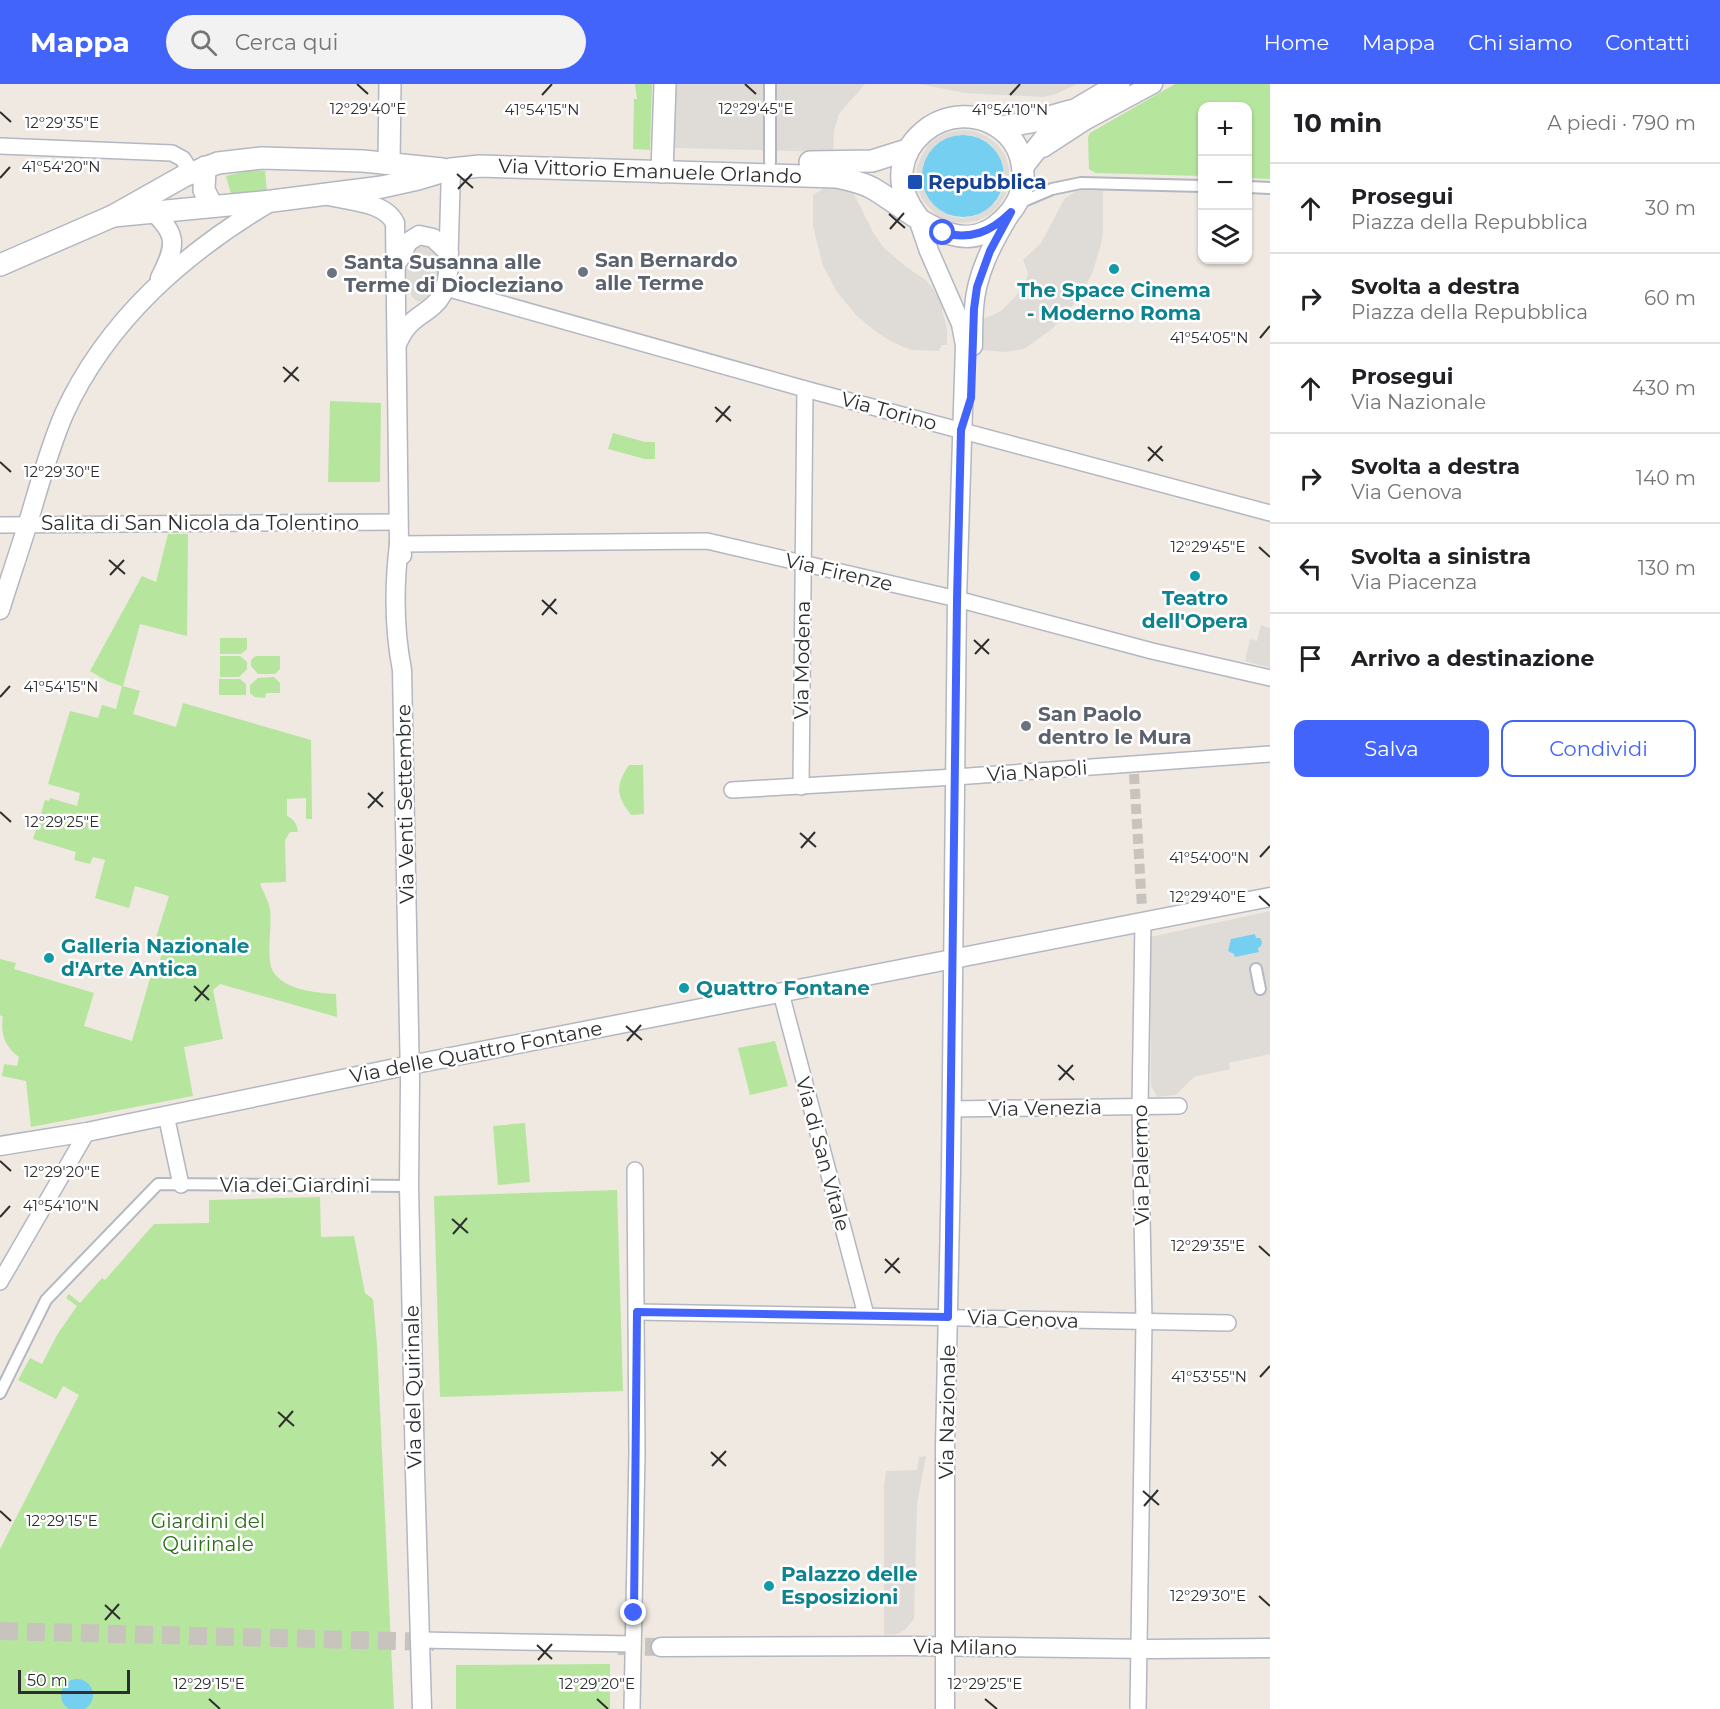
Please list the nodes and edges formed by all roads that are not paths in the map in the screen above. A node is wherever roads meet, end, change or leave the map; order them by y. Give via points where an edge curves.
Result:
1 (390, 84) edge
2 (664, 84) edge
3 (770, 84) edge
4 (1119, 84) edge
5 (1153, 84) edge
6 (1079, 107) junction
7 (1001, 127) junction
8 (0, 146) edge
9 (907, 150) junction
10 (1027, 161) junction
11 (389, 162) junction
12 (770, 162) junction
13 (662, 166) junction
14 (819, 169) junction
15 (198, 170) junction
16 (448, 170) junction
17 (1198, 186) edge
18 (1252, 187) edge
19 (1270, 188) edge
20 (321, 195) junction
21 (272, 201) junction
22 (148, 205) junction
23 (212, 206) junction
24 (1014, 208) junction
25 (917, 216) junction
26 (449, 253) junction
27 (0, 265) edge
28 (397, 269) junction
29 (154, 287) junction
30 (446, 288) junction
31 (428, 310) junction
32 (398, 342) junction
33 (965, 344) junction
34 (805, 389) junction
35 (961, 430) junction
36 (1270, 513) edge
37 (399, 522) junction
38 (0, 525) edge
39 (27, 525) junction
40 (399, 544) junction
41 (804, 564) junction
42 (957, 600) junction
43 (0, 610) edge
44 (1270, 678) edge
45 (1270, 754) edge
46 (954, 777) junction
47 (801, 787) junction
48 (732, 790) dead end
49 (1270, 897) edge
50 (1142, 915) junction
51 (952, 959) junction
52 (1256, 969) dead end
53 (1260, 989) dead end
54 (781, 993) junction
55 (410, 1065) junction
56 (1179, 1106) dead end
57 (1140, 1107) junction
58 (951, 1109) junction
59 (166, 1115) junction
60 (87, 1132) junction
61 (0, 1146) edge
62 (635, 1170) dead end
63 (181, 1185) junction
64 (409, 1186) junction
65 (0, 1282) edge
66 (637, 1312) junction
67 (866, 1315) junction
68 (948, 1317) junction
69 (1144, 1322) junction
70 (1228, 1323) dead end
71 (0, 1393) edge
72 (420, 1640) junction
73 (633, 1644) junction
74 (945, 1646) junction
75 (661, 1647) tunnel mouth
76 (1270, 1648) edge
77 (1139, 1649) junction
78 (422, 1709) edge
79 (632, 1709) edge
80 (945, 1709) edge
81 (1138, 1709) edge

1 - 11 main road
2 - 13 main road
3 - 12 street
4 - 6 main road
5 - 10 street via 1086,120
6 - 7 main road
6 - 10 main road
7 - 9 main road via 975,115 947,116 926,126
7 - 10 main road
8 - 15 street via 172,153
9 - 14 main road via 872,161
9 - 25 main road via 902,186
10 - 24 main road
11 - 15 main road via 253,159
11 - 16 main road
12 - 13 main road, Via Vittorio Emanuele Orlando
12 - 14 main road, Via Vittorio Emanuele Orlando
13 - 14 main road, Via Vittorio Emanuele Orlando
13 - 16 main road, Via Vittorio Emanuele Orlando via 494,166
14 - 25 main road via 865,185
15 - 22 main road
15 - 23 main road
16 - 20 main road via 406,182
16 - 26 street
17 - 24 street via 1081,183 1052,189
18 - 19 street
20 - 21 main road
20 - 28 street via 380,208 394,220
21 - 23 main road
21 - 29 street via 219,235
22 - 23 main road
22 - 27 main road
22 - 29 street via 169,228 173,240 167,263
24 - 25 main road via 994,228 973,236 943,233
24 - 33 street, Via Nazionale via 990,251 977,287
25 - 33 street via 963,329
26 - 28 street via 433,238 419,235 408,243
26 - 30 street
28 - 31 street via 405,298
28 - 32 street
29 - 39 street via 114,332 72,399 54,439
30 - 31 street via 439,302
30 - 34 street, Via Torino
31 - 32 street via 409,324
32 - 37 street
33 - 35 street, Via Nazionale
34 - 35 street, Via Torino
34 - 41 street, Via Modena
35 - 36 street, Via Torino
35 - 42 street, Via Nazionale
37 - 39 street, Salita di San Nicola da Tolentino
37 - 40 street
38 - 39 street, Salita di San Nicola da Tolentino
39 - 43 street
40 - 41 street, Via Firenze via 700,540
40 - 55 street, Via Venti Settembre via 396,624 402,670
41 - 42 street, Via Firenze
41 - 47 street, Via Modena
42 - 44 street, Via Firenze
42 - 46 street, Via Nazionale
45 - 46 street, Via Napoli via 1134,769
46 - 47 street, Via Napoli
46 - 51 street, Via Nazionale
47 - 48 street, Via Napoli
49 - 50 street, Via delle Quattro Fontane
50 - 51 street, Via delle Quattro Fontane
50 - 57 street, Via Palermo
51 - 54 street, Via delle Quattro Fontane
51 - 58 street, Via Nazionale
52 - 53 street
54 - 55 street, Via delle Quattro Fontane
54 - 67 street, Via di San Vitale
55 - 59 street, Via delle Quattro Fontane
55 - 64 street, Via del Quirinale
56 - 57 street, Via Venezia
57 - 58 street, Via Venezia
57 - 69 street, Via Palermo
58 - 68 street, Via Nazionale
59 - 60 street, Via delle Quattro Fontane
59 - 63 street
60 - 61 street, Via delle Quattro Fontane
60 - 65 street
62 - 66 street
63 - 64 street, Via dei Giardini
63 - 71 street, Via dei Giardini via 158,1185 46,1300
64 - 72 street, Via del Quirinale
66 - 67 street, Via Genova
66 - 73 street
67 - 68 street, Via Genova
68 - 69 street, Via Genova
68 - 74 street, Via Nazionale
69 - 70 street, Via Genova
69 - 77 street, Via Palermo
72 - 73 street
72 - 78 street, Via del Quirinale
73 - 79 street
74 - 75 street, Via Milano
74 - 77 street, Via Milano
74 - 80 street, Via Nazionale
76 - 77 street, Via Milano
77 - 81 street, Via Palermo

